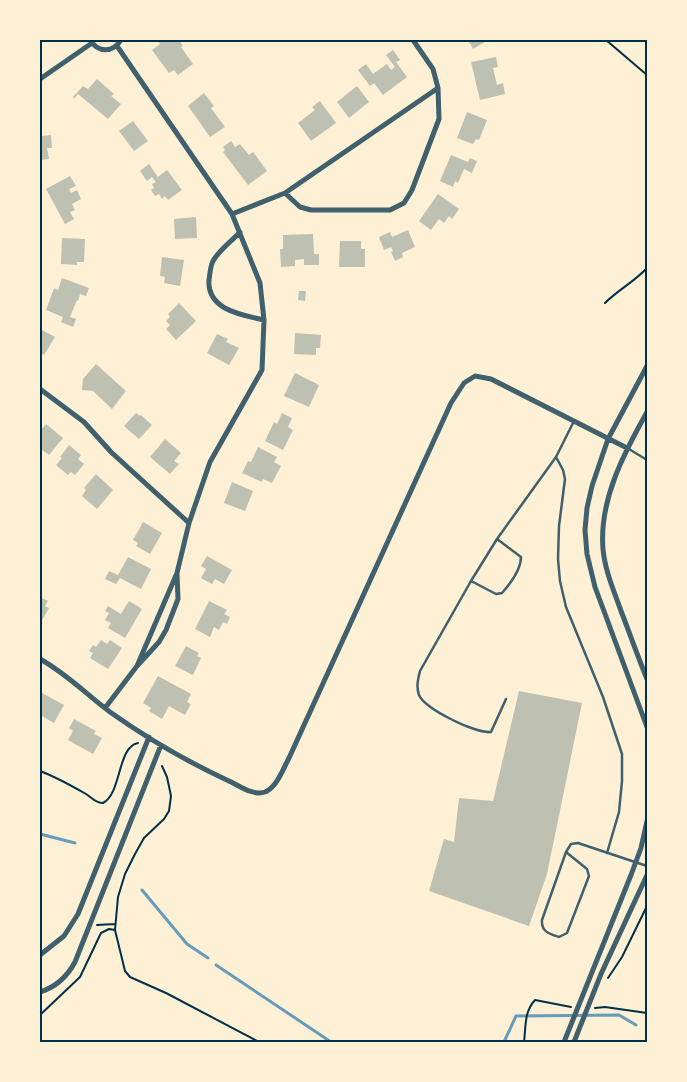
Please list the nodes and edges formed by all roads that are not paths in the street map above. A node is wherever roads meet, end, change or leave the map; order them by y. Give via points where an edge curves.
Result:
1 (121, 40) edge
2 (413, 40) edge
3 (91, 42) edge
4 (117, 46) junction
5 (40, 79) edge
6 (438, 88) junction
7 (285, 193) junction
8 (232, 214) junction
9 (240, 232) junction
10 (264, 320) junction
11 (647, 366) edge
12 (40, 389) edge
13 (647, 412) edge
14 (574, 421) junction
15 (608, 439) junction
16 (627, 448) junction
17 (556, 457) junction
18 (647, 460) edge
19 (189, 523) junction
20 (497, 539) junction
21 (177, 573) junction
22 (471, 581) junction
23 (40, 659) edge
24 (138, 666) junction
25 (647, 679) edge
26 (506, 699) dead end
27 (106, 708) junction
28 (647, 727) edge
29 (149, 737) junction
30 (160, 744) junction
31 (647, 821) edge
32 (566, 852) junction
33 (607, 853) junction
34 (636, 863) junction
35 (647, 866) edge
36 (647, 875) edge
37 (40, 955) edge
38 (40, 992) edge
39 (564, 1042) edge
40 (574, 1042) edge

1 - 4 street
2 - 6 street via 433,69
3 - 4 street via 106,50
3 - 5 street
4 - 8 street
6 - 7 street
6 - 7 street via 439,119 412,190 404,202 390,210 311,210 300,207
7 - 8 street
8 - 9 street
9 - 10 street via 260,283
9 - 10 street via 214,260 209,285 214,301 234,313
10 - 19 street via 262,370 210,462
11 - 15 street
12 - 19 street via 84,422 111,452
13 - 16 street
14 - 15 street
14 - 17 lane
14 - 30 street via 491,379 476,376 464,383 451,403 289,758 267,791 258,793 247,789 196,766
15 - 16 street
15 - 28 street via 587,508 588,554 595,587
16 - 18 lane
16 - 25 street via 607,508 604,548 610,580
17 - 20 lane
17 - 33 lane via 565,479 559,526 560,582 566,607 603,697 622,754 619,812
19 - 21 street
20 - 22 lane
20 - 22 lane via 521,557 521,564 508,586 496,594
21 - 24 street
21 - 24 street via 178,599 166,630
22 - 26 lane via 420,671 417,685 427,704 464,725 486,732 491,732
23 - 27 street via 62,671
24 - 27 street
27 - 29 street
29 - 30 street
29 - 37 street via 78,914 64,936
30 - 38 street via 75,962 58,983
31 - 34 street
32 - 32 lane via 542,920 544,929 559,937 567,933 589,876 587,868
32 - 33 lane via 575,843
33 - 34 lane
34 - 35 lane
34 - 39 street
36 - 40 street

